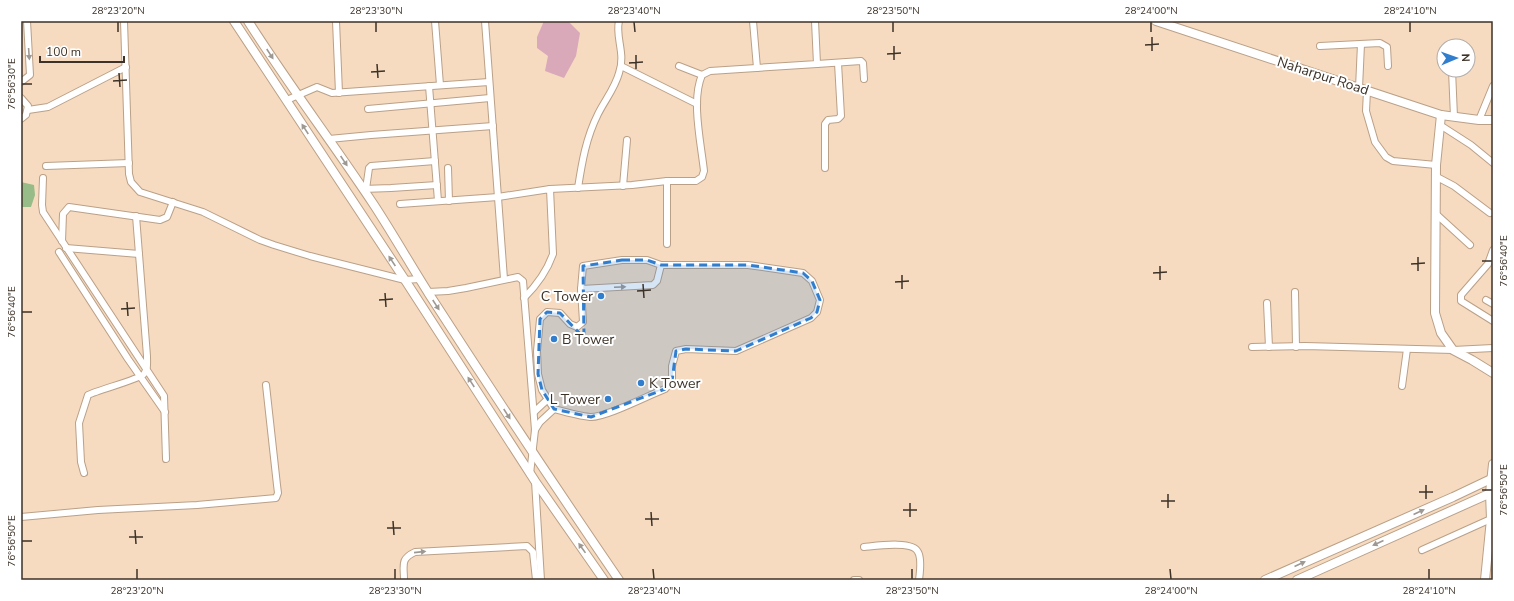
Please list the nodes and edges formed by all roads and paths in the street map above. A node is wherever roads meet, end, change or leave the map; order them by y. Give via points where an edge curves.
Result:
1 (27, 21) edge
2 (124, 21) edge
3 (234, 21) edge
4 (248, 21) edge
5 (336, 21) edge
6 (436, 21) edge
7 (485, 21) edge
8 (619, 21) edge
9 (753, 21) edge
10 (815, 21) edge
11 (1156, 21) edge
12 (1361, 44) junction
13 (1320, 46) dead end
14 (838, 63) junction
15 (816, 64) junction
16 (621, 66) junction
17 (679, 66) dead end
18 (1388, 66) dead end
19 (126, 67) junction
20 (757, 68) junction
21 (702, 75) junction
22 (1452, 78) edge
23 (864, 79) dead end
24 (21, 82) edge
25 (489, 82) junction
26 (440, 85) junction
27 (429, 86) junction
28 (1493, 86) edge
29 (1363, 89) junction
30 (339, 93) junction
31 (296, 95) junction
32 (21, 98) edge
33 (490, 98) junction
34 (287, 100) junction
35 (431, 103) junction
36 (697, 104) junction
37 (368, 109) dead end
38 (28, 110) junction
39 (1441, 115) junction
40 (1454, 117) junction
41 (21, 119) edge
42 (1479, 120) junction
43 (1493, 120) edge
44 (1440, 125) junction
45 (493, 126) junction
46 (433, 130) junction
47 (329, 139) junction
48 (627, 140) dead end
49 (435, 161) junction
50 (129, 163) junction
51 (1493, 163) edge
52 (1436, 165) junction
53 (46, 166) dead end
54 (448, 168) dead end
55 (825, 168) dead end
56 (1437, 177) junction
57 (43, 178) dead end
58 (667, 181) junction
59 (437, 185) junction
60 (623, 186) junction
61 (578, 188) junction
62 (364, 189) junction
63 (550, 189) junction
64 (498, 197) junction
65 (438, 201) junction
66 (449, 201) junction
67 (173, 202) junction
68 (400, 204) dead end
69 (1490, 213) dead end
70 (1436, 214) junction
71 (136, 216) junction
72 (62, 242) junction
73 (667, 244) dead end
74 (1470, 245) dead end
75 (66, 248) junction
76 (1493, 250) edge
77 (59, 252) dead end
78 (139, 254) junction
79 (661, 265) junction
80 (419, 279) junction
81 (504, 279) junction
82 (405, 280) junction
83 (581, 289) junction
84 (428, 292) junction
85 (1294, 292) dead end
86 (524, 298) junction
87 (1486, 300) dead end
88 (1267, 303) dead end
89 (1493, 304) edge
90 (1493, 321) edge
91 (1252, 347) dead end
92 (1269, 347) junction
93 (1296, 347) junction
94 (1493, 348) edge
95 (1407, 349) junction
96 (1453, 350) junction
97 (146, 370) junction
98 (1493, 373) edge
99 (141, 377) junction
100 (266, 385) dead end
101 (1402, 386) dead end
102 (548, 399) junction
103 (554, 409) junction
104 (165, 412) junction
105 (534, 412) junction
106 (535, 430) junction
107 (533, 454) junction
108 (166, 459) dead end
109 (1493, 464) edge
110 (84, 473) dead end
111 (532, 477) junction
112 (1492, 478) edge
113 (1492, 493) edge
114 (21, 517) edge
115 (1492, 518) edge
116 (864, 547) dead end
117 (1422, 550) dead end
118 (404, 580) edge
119 (536, 580) edge
120 (541, 580) edge
121 (604, 580) edge
122 (619, 580) edge
123 (854, 580) edge
124 (860, 580) edge
125 (919, 580) edge
126 (1264, 580) edge
127 (1297, 580) edge
128 (1485, 580) edge

1 -> 24 street via 30,75
2 - 19 street
3 - 34 street
4 -> 31 street
5 - 30 street
6 - 26 street
7 - 25 street
8 - 16 street via 617,26 622,54
9 - 20 street
10 - 15 street
11 - 29 street, Naharpur Road
12 - 13 street
12 - 18 street via 1385,44
12 - 29 street
14 - 15 street
14 - 23 street via 861,61
14 - 55 street via 841,116 828,120 825,124
15 - 20 street
16 - 36 street
16 - 61 street via 613,88 591,128 583,155
17 - 21 street
19 - 38 street via 48,107
19 - 50 street
20 - 21 street via 710,71
21 - 36 street via 698,84
22 - 40 street
25 - 26 street
25 - 33 street
26 - 27 street
27 - 30 street
27 - 35 street
28 - 42 street
29 - 39 street, Naharpur Road
29 - 52 street via 1375,142 1386,157 1392,161
30 - 31 street via 329,93 317,87
31 - 34 street
31 - 47 street
32 - 38 street via 28,106
33 - 35 street
33 - 45 street
82 -> 34 street
35 - 37 street
35 - 46 street
36 - 58 street via 704,171 702,177 696,181
38 - 41 street
39 - 40 street, Naharpur Road
39 - 44 street
40 - 42 street, Naharpur Road
42 - 43 street, Naharpur Road
44 - 51 street
44 - 52 street
45 - 46 street
45 - 64 street
46 - 47 street
46 - 49 street
47 -> 62 street
48 - 60 street
49 - 59 street
49 - 62 street via 371,166
50 - 53 street
50 - 67 street via 131,182 140,192
52 - 56 street
54 - 66 street
56 - 69 street via 1454,186
56 - 70 street
57 - 72 street via 43,212
58 - 60 street
58 - 73 street
59 - 62 street
59 - 65 street
60 - 61 street
61 - 63 street
62 - 80 street
63 - 64 street
63 - 86 street via 553,254 540,281
64 - 66 street
64 - 81 street
65 - 66 street
65 - 68 street
67 - 71 street via 165,219
67 - 82 street via 209,215 274,245
70 - 74 street
70 - 96 street via 1435,313 1440,333
71 - 72 street via 69,207 63,214
71 - 78 street
72 - 75 street
75 - 78 street
75 - 97 street
76 - 90 street via 1488,264 1460,298
77 - 99 street
78 - 97 street
83 -> 79 street via 653,285 657,281
79 - 83 street via 647,260 622,260 583,266
79 - 103 street via 748,265 803,273 812,281 820,300 817,312 811,318 736,350 686,348 676,351 672,381 665,389 604,414 591,417
80 - 82 street
80 - 84 street
81 - 84 street via 454,290
81 - 86 street via 521,278
111 -> 82 street
83 - 102 street via 583,322 577,327 570,324 560,313 547,312 540,319 538,374 542,390
84 -> 107 street
85 - 93 street
86 - 105 street
87 - 89 street
88 - 92 street
91 - 92 street
92 - 93 street
93 - 95 street
94 - 96 street
95 - 96 street
95 - 101 street
96 - 98 street
97 - 99 street
97 - 104 street via 164,396
99 - 104 street
99 - 110 street via 88,395 79,423
100 - 114 street via 278,489 276,498
102 - 103 street
102 - 105 street
103 - 106 street
104 - 108 street
105 - 106 street
106 - 107 street
107 - 111 street
107 - 122 street
109 - 112 street
111 - 120 street
121 -> 111 street
112 - 113 street
126 -> 112 street
113 - 115 street
113 -> 127 street
115 - 117 street
115 - 128 street
116 - 125 street via 914,547 920,556
118 -> 119 street via 404,559 415,552 527,546 534,552
123 - 124 street

